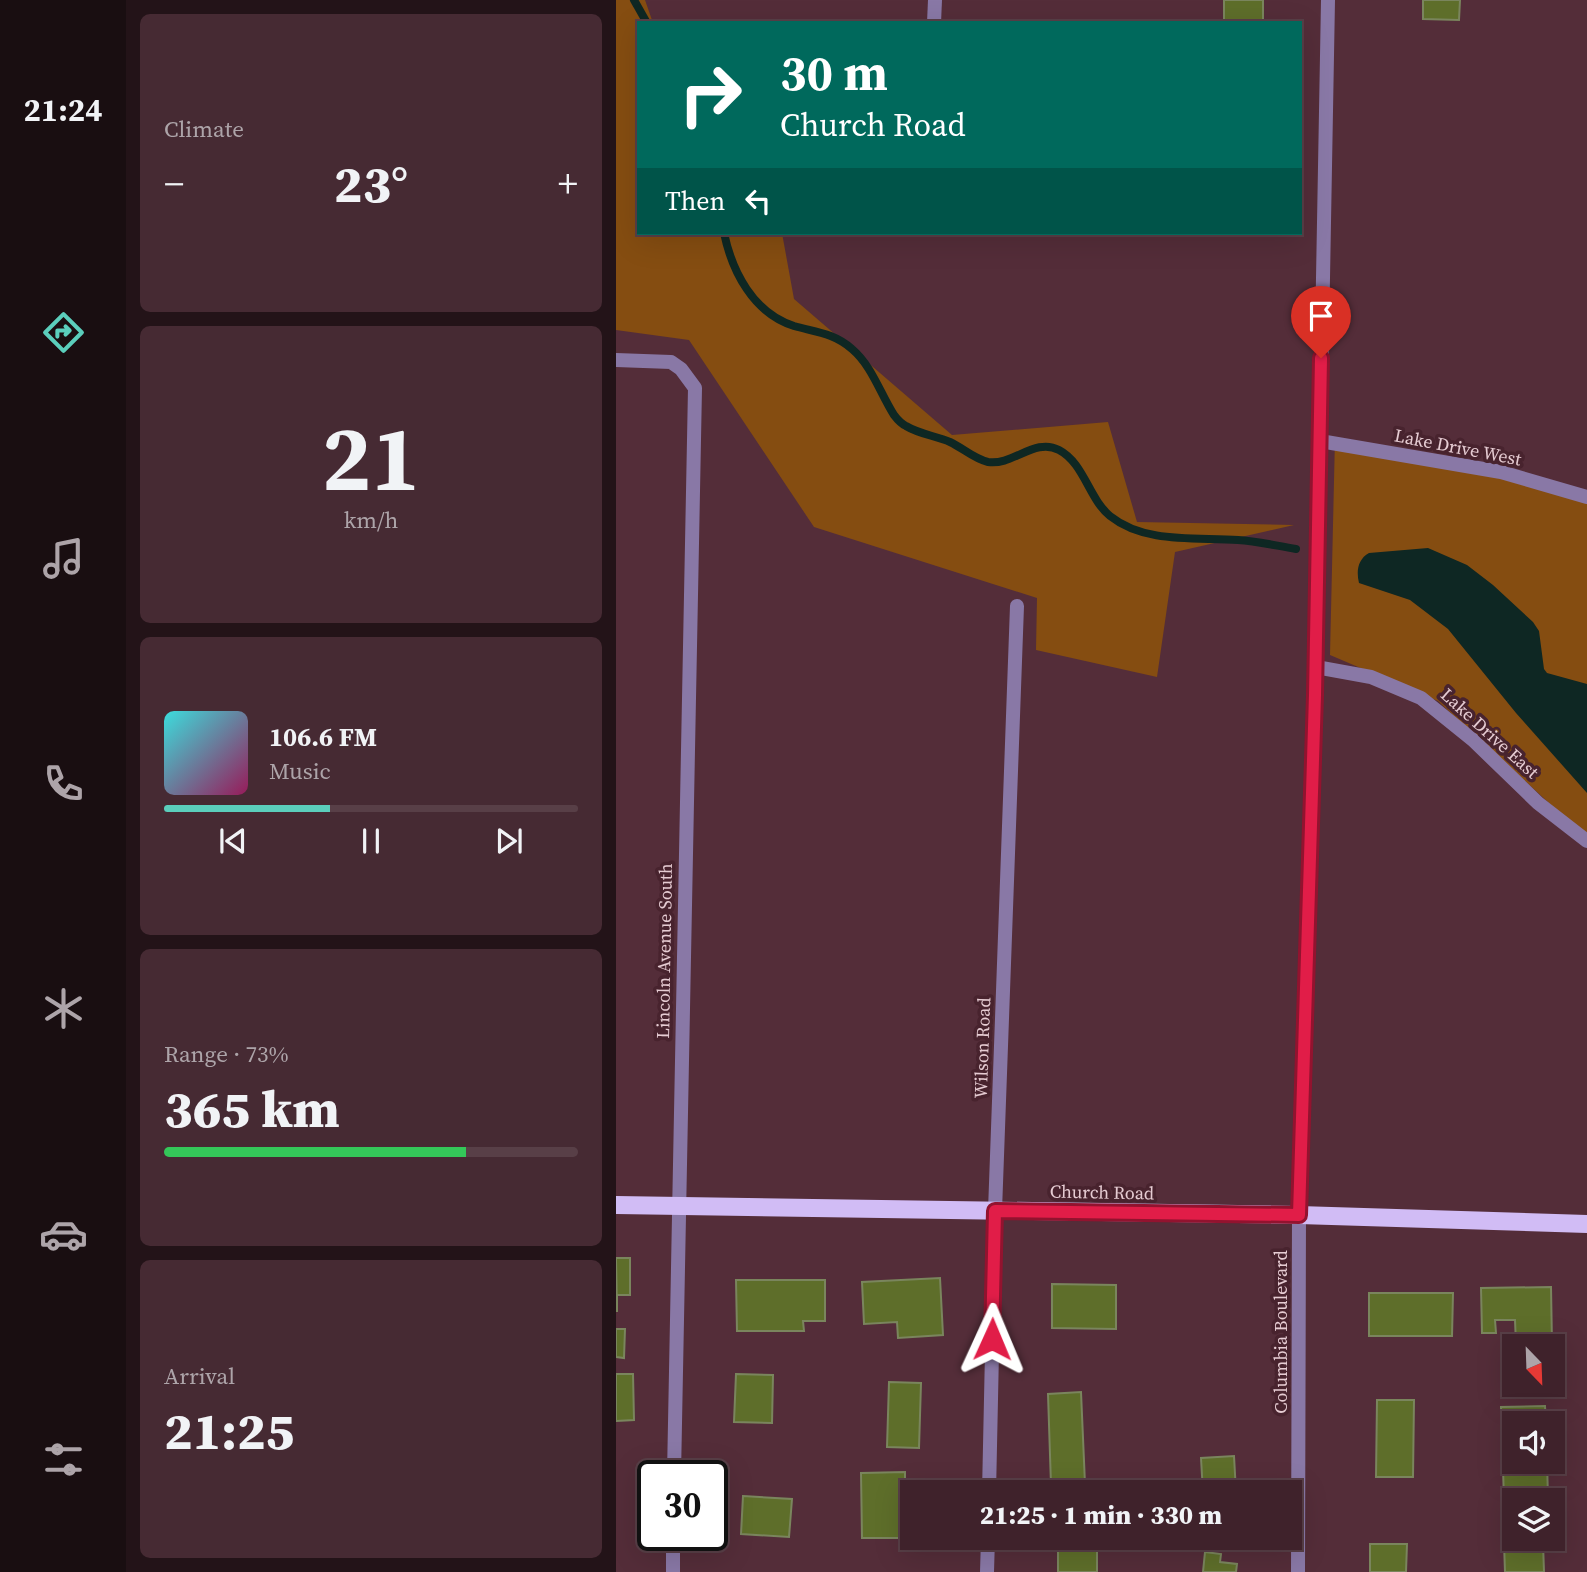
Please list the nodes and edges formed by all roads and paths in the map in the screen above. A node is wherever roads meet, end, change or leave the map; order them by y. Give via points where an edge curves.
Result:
1 (935, 0) edge
2 (1328, 0) edge
3 (934, 21) edge
4 (616, 360) edge
5 (1320, 440) junction
6 (1587, 497) edge
7 (1017, 606) dead end
8 (1315, 667) junction
9 (1587, 841) edge
10 (616, 1205) edge
11 (677, 1206) junction
12 (995, 1211) junction
13 (1299, 1215) junction
14 (1587, 1224) edge
15 (674, 1460) edge
16 (989, 1480) edge
17 (988, 1550) edge
18 (673, 1551) edge
19 (673, 1572) edge
20 (987, 1572) edge
21 (1298, 1572) edge

1 - 3 street
2 - 5 street, Columbia Boulevard
4 - 11 street, Lincoln Avenue South via 671,362 695,388
5 - 6 street, Lake Drive West via 1501,472
5 - 8 street, Columbia Boulevard
7 - 12 street, Wilson Road
8 - 9 street, Lake Drive East via 1371,677 1421,698
8 - 13 street, Columbia Boulevard
10 - 11 main road, Church Road
11 - 12 main road, Church Road
11 - 15 street, Lincoln Avenue South
12 - 13 main road, Church Road
12 - 16 street, Wilson Road
13 - 14 main road, Church Road
13 - 21 street, Columbia Boulevard
17 - 20 street
18 - 19 street

